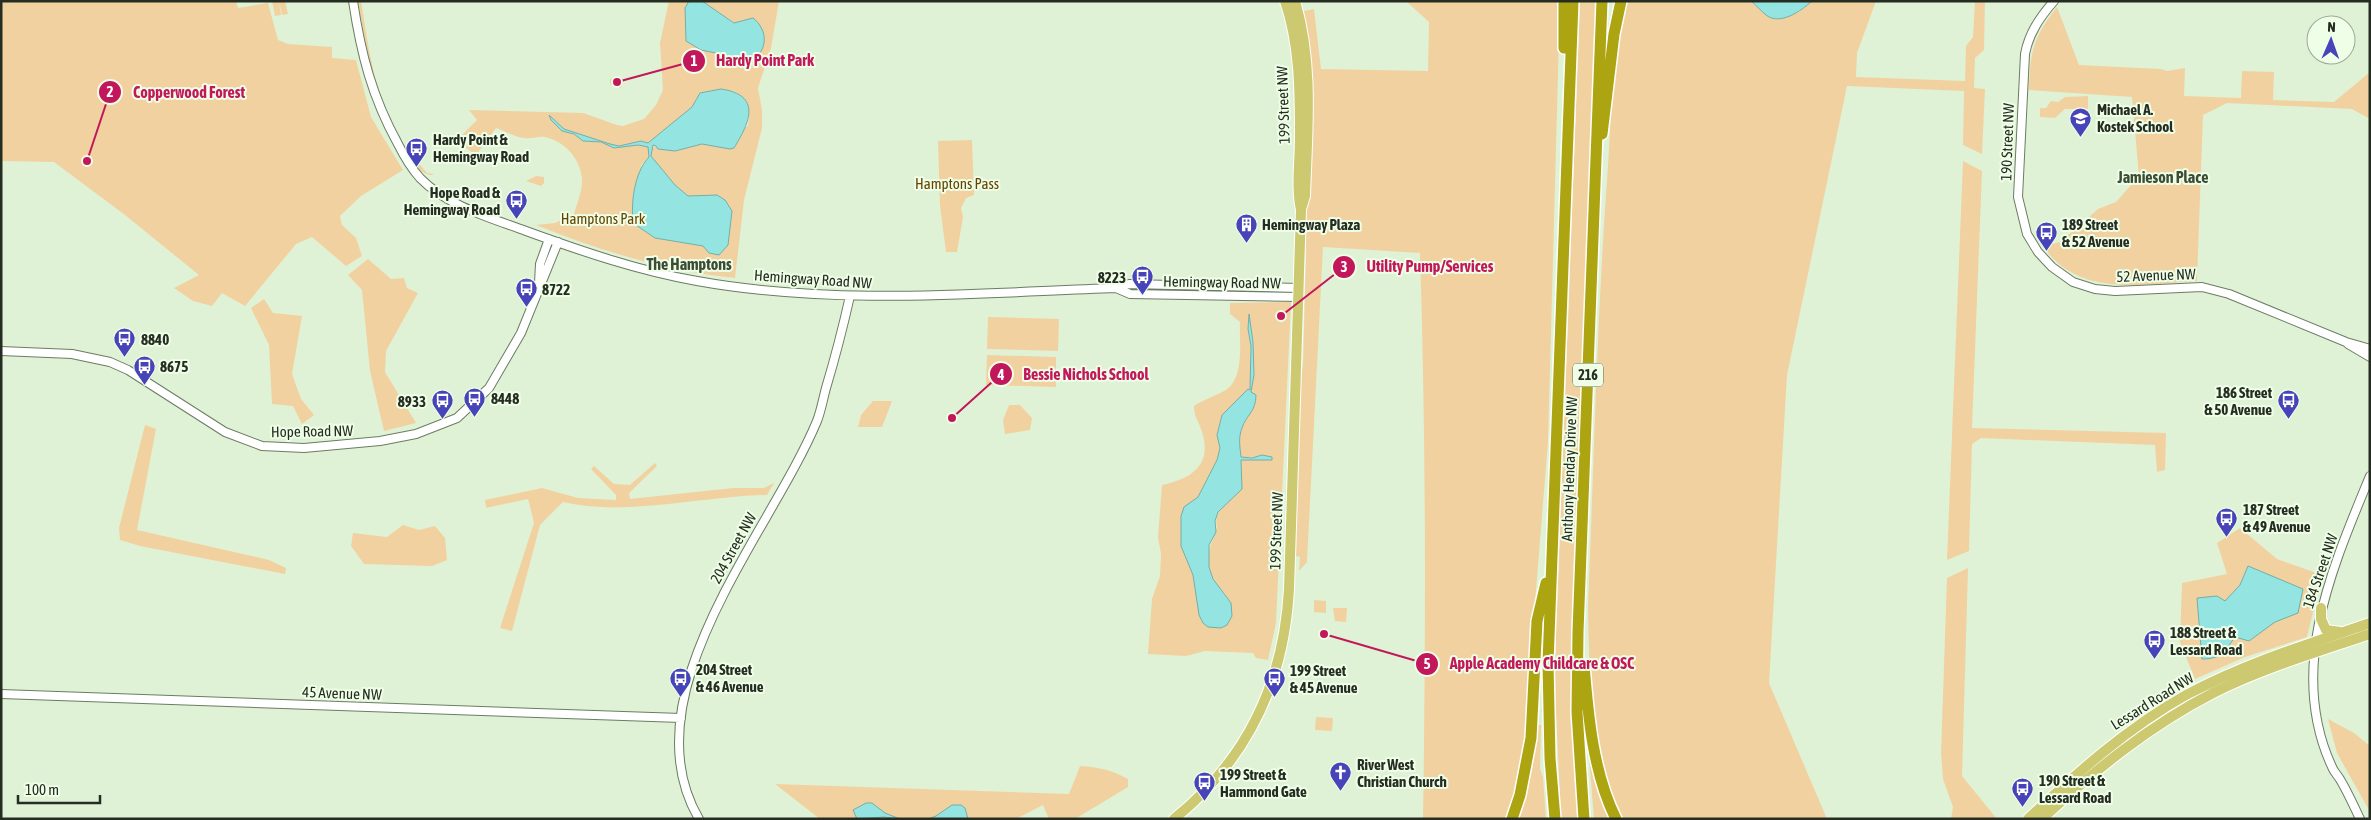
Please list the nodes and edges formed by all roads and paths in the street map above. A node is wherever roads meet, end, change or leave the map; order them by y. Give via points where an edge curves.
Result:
1 (353, 1) edge
2 (1285, 1) edge
3 (1295, 1) edge
4 (1564, 1) edge
5 (1573, 1) edge
6 (1602, 1) edge
7 (1621, 1) edge
8 (2054, 1) edge
9 (1568, 122) junction
10 (1596, 167) junction
11 (1301, 210) junction
12 (549, 239) junction
13 (558, 242) junction
14 (2052, 268) joint
15 (539, 287) junction
16 (1299, 293) junction
17 (850, 296) junction
18 (2346, 342) junction
19 (2370, 349) edge
20 (1, 351) edge
21 (2370, 357) edge
22 (2370, 476) edge
23 (1552, 554) junction
24 (1580, 584) junction
25 (2321, 608) junction
26 (2370, 623) edge
27 (2348, 630) junction
28 (2370, 634) edge
29 (2315, 642) junction
30 (2313, 654) junction
31 (1, 694) edge
32 (681, 718) junction
33 (2357, 816) edge
34 (700, 819) edge
35 (1174, 819) edge
36 (1512, 819) edge
37 (1555, 819) edge
38 (1584, 819) edge
39 (1616, 819) edge
40 (2028, 819) edge
41 (2042, 819) edge

1 - 12 street, Hemingway Road NW via 367,77 380,109 420,178 444,196 468,208
2 - 11 main road, 199 Street NW via 1292,22 1298,72 1298,196
3 - 11 main road, 199 Street NW via 1304,36 1307,70 1305,196
4 - 9 highway via 1563,73
5 - 9 highway, Anthony Henday Drive NW / 216
6 - 10 highway, Anthony Henday Drive NW / 216
7 - 10 highway via 1614,34 1606,119
8 - 14 street, 190 Street NW via 2028,39 2025,54 2018,197 2027,234
9 - 23 highway, Anthony Henday Drive NW / 216
10 - 24 highway, Anthony Henday Drive NW / 216
11 - 16 main road, 199 Street NW
12 - 13 street, Hemingway Road NW
12 - 15 street, Hope Road NW via 540,264
13 - 15 street, Hope Road NW
13 - 17 street, Hemingway Road NW via 668,276 695,281
14 - 18 street, 52 Avenue NW via 2073,282 2095,289 2202,287 2230,294
15 - 20 street, Hope Road NW via 502,370 472,406 457,418 435,428 360,444 276,448 248,442 225,432 128,370 110,362 72,354
16 - 17 street, Hemingway Road NW via 1193,284 1128,284 1116,288 944,296
16 - 35 main road, 199 Street NW via 1289,588 1281,650 1268,692 1246,740 1215,780
17 - 32 street, 204 Street NW via 817,420 722,596 692,671
18 - 19 street, 52 Avenue NW
18 - 21 street, 52 Avenue NW
22 - 25 street, 184 Street NW
23 - 36 highway via 1537,621 1530,746
23 - 37 highway, Anthony Henday Drive NW / 216 via 1548,705
24 - 38 highway, Anthony Henday Drive NW / 216 via 1577,696
24 - 39 highway via 1588,712 1602,780
25 - 27 main road via 2326,630
25 - 29 street, 184 Street NW
26 - 27 main road, Lessard Road NW
27 - 29 main road, Lessard Road NW
28 - 30 main road, Lessard Road NW
29 - 30 street, 184 Street NW
29 - 40 main road, Lessard Road NW via 2232,673 2170,705 2109,746
30 - 33 street, 184 Street NW via 2315,702 2323,742 2333,770
30 - 41 main road, Lessard Road NW via 2234,683 2174,714 2116,754
31 - 32 street, 45 Avenue NW
32 - 34 street, 204 Street NW via 678,757 681,774 685,791

